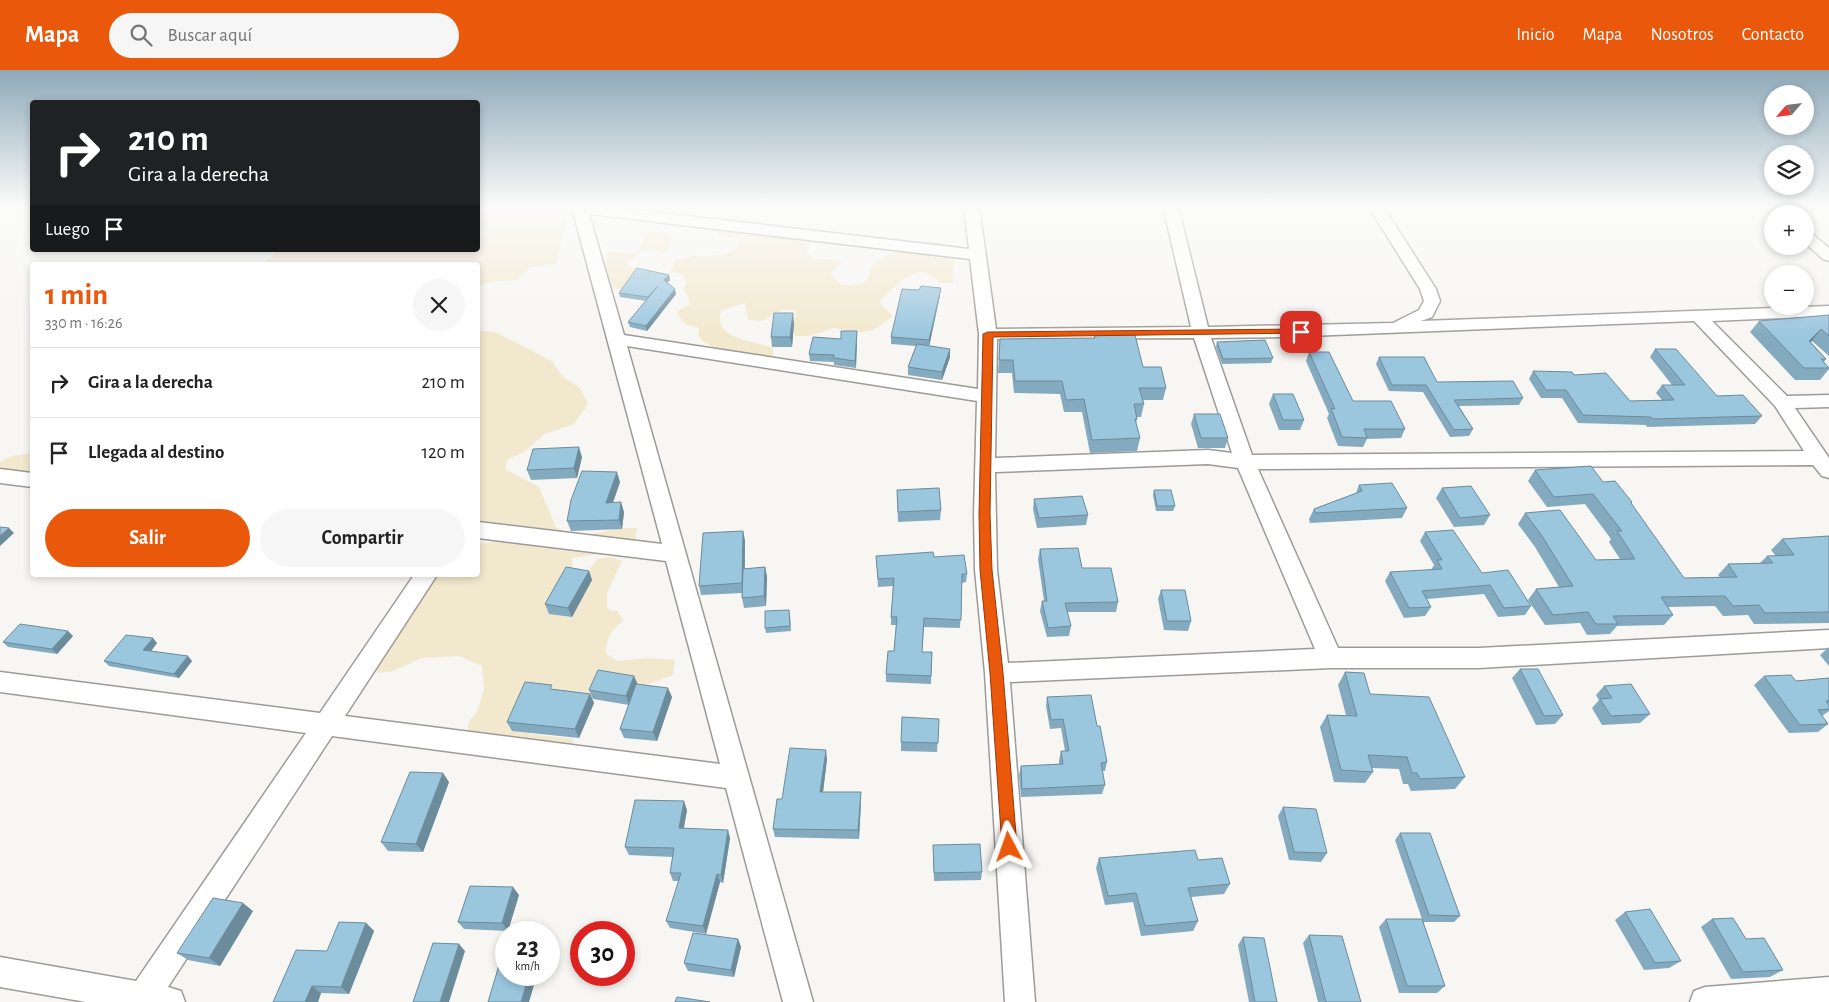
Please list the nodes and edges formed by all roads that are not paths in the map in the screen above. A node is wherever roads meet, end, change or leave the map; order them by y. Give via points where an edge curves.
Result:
1 (591, 249) edge
2 (931, 249) edge
3 (977, 249) edge
4 (1180, 249) edge
5 (1403, 249) edge
6 (978, 255) junction
7 (1829, 312) edge
8 (1699, 317) junction
9 (1392, 328) junction
10 (1200, 333) junction
11 (988, 334) junction
12 (615, 339) junction
13 (987, 396) junction
14 (1829, 401) edge
15 (1782, 402) junction
16 (1245, 462) junction
17 (1823, 464) edge
18 (986, 465) junction
19 (0, 476) edge
20 (30, 480) edge
21 (480, 530) edge
22 (676, 554) junction
23 (425, 577) edge
24 (1829, 639) edge
25 (1331, 658) junction
26 (997, 673) junction
27 (0, 682) edge
28 (325, 726) junction
29 (737, 778) junction
30 (0, 972) edge
31 (1823, 996) edge
32 (151, 1000) edge
33 (798, 1002) edge
34 (1020, 1002) edge
35 (1705, 1002) edge

1 - 12 street
2 - 6 street
3 - 6 street
4 - 10 street
5 - 9 street via 1428,288 1432,301 1426,312
6 - 11 street
7 - 8 street
8 - 9 street
8 - 15 street
9 - 10 street
10 - 11 street
10 - 16 street
11 - 13 street
12 - 13 street
12 - 22 street
13 - 18 street
14 - 15 street
15 - 17 street
16 - 17 street
16 - 18 street via 1208,457
16 - 25 street
18 - 26 street via 986,570
19 - 20 street
21 - 22 street
22 - 29 street
23 - 28 street
24 - 25 street via 1479,658
25 - 26 street
26 - 34 street
27 - 28 street
28 - 29 street
28 - 32 street
29 - 33 street
30 - 32 street
31 - 35 street

